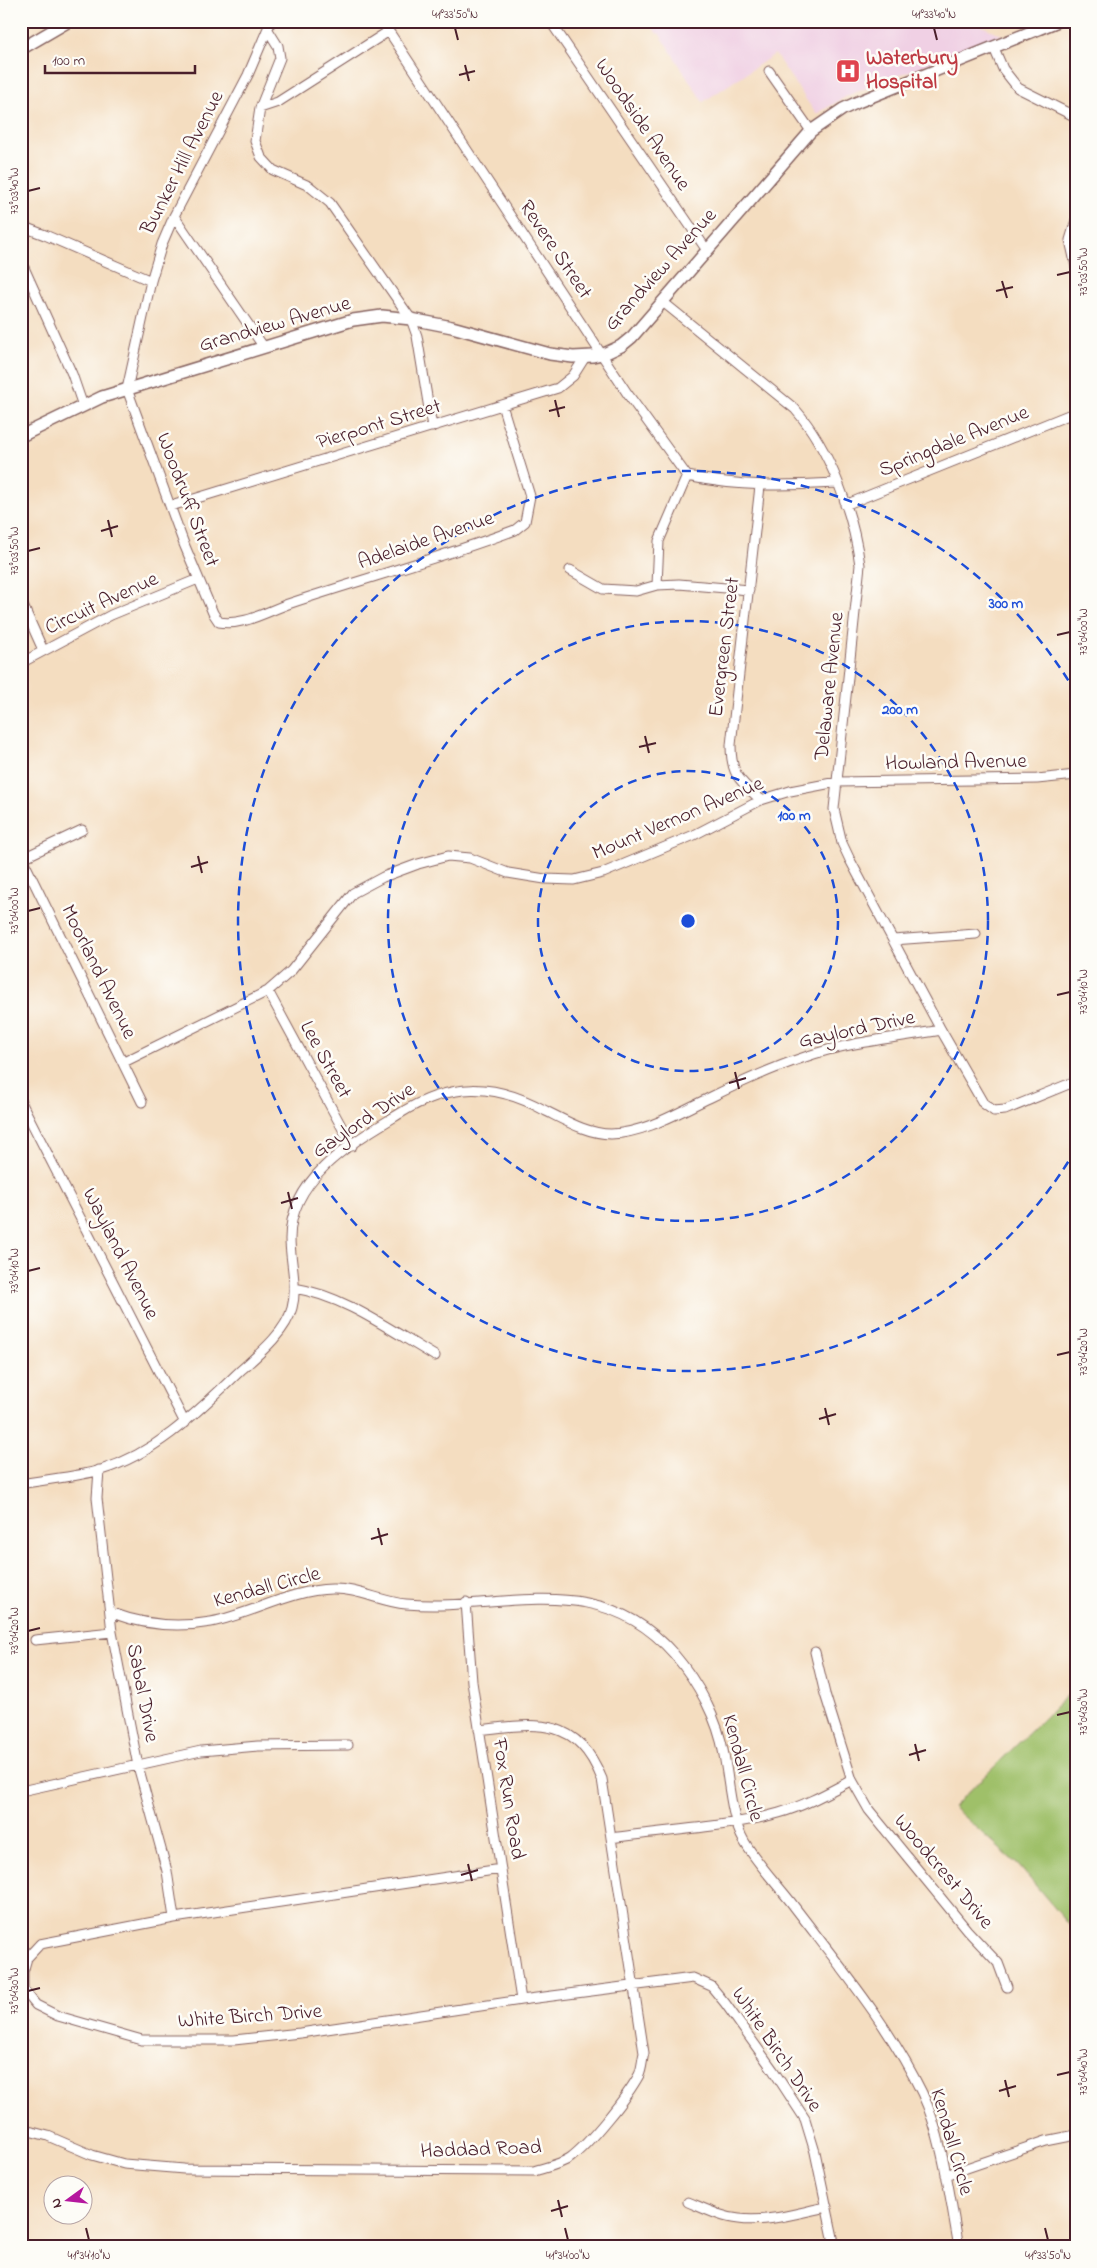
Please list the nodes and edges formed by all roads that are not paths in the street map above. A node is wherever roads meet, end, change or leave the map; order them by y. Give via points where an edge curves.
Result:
1 (69, 21) edge
2 (271, 21) edge
3 (382, 21) edge
4 (550, 21) edge
5 (1058, 21) edge
6 (268, 30) junction
7 (389, 32) junction
8 (994, 48) junction
9 (21, 49) edge
10 (769, 72) dead end
11 (260, 108) junction
12 (1076, 117) edge
13 (811, 130) junction
14 (174, 216) junction
15 (1076, 220) edge
16 (21, 231) edge
17 (706, 249) junction
18 (21, 261) edge
19 (1076, 267) edge
20 (151, 281) junction
21 (663, 302) junction
22 (411, 319) junction
23 (263, 346) junction
24 (602, 354) junction
25 (585, 357) junction
26 (127, 389) junction
27 (502, 405) junction
28 (83, 406) junction
29 (1076, 412) edge
30 (432, 427) junction
31 (21, 436) edge
32 (687, 476) junction
33 (836, 483) junction
34 (760, 486) junction
35 (845, 505) junction
36 (171, 506) junction
37 (570, 570) dead end
38 (198, 579) junction
39 (657, 585) junction
40 (749, 590) junction
41 (21, 601) edge
42 (219, 622) joint
43 (43, 650) junction
44 (21, 663) edge
45 (1076, 775) edge
46 (838, 782) junction
47 (761, 800) junction
48 (82, 830) dead end
49 (22, 858) edge
50 (976, 934) dead end
51 (893, 940) junction
52 (268, 991) junction
53 (941, 1030) junction
54 (124, 1062) junction
55 (1076, 1081) edge
56 (21, 1102) edge
57 (142, 1102) dead end
58 (352, 1146) junction
59 (294, 1288) junction
60 (435, 1356) dead end
61 (185, 1423) junction
62 (99, 1470) junction
63 (21, 1484) edge
64 (466, 1602) junction
65 (112, 1613) junction
66 (112, 1632) junction
67 (35, 1640) dead end
68 (815, 1652) dead end
69 (480, 1730) junction
70 (348, 1745) dead end
71 (138, 1766) junction
72 (852, 1780) junction
73 (21, 1791) edge
74 (737, 1822) junction
75 (611, 1838) junction
76 (501, 1869) junction
77 (174, 1918) junction
78 (634, 1984) junction
79 (1007, 1986) dead end
80 (521, 2000) junction
81 (21, 2129) edge
82 (1076, 2135) edge
83 (946, 2175) junction
84 (688, 2202) dead end
85 (827, 2207) junction
86 (835, 2247) edge
87 (959, 2247) edge

1 - 9 main road
2 - 6 street, Bunker Hill Avenue
3 - 7 street, Revere Street
4 - 17 street, Woodside Avenue
5 - 8 main road, Grandview Avenue
6 - 11 street via 278,46 280,58
6 - 14 street, Bunker Hill Avenue
7 - 11 street via 278,102
7 - 24 street, Revere Street
8 - 12 street via 1003,69 1018,88
8 - 13 main road, Grandview Avenue via 843,109
10 - 13 street
11 - 22 street via 255,141 261,157 273,170 308,186 330,203
13 - 17 main road, Grandview Avenue
14 - 20 street, Bunker Hill Avenue
14 - 23 street
15 - 19 street via 1070,240
16 - 20 street via 29,229 45,235
17 - 21 main road, Grandview Avenue
18 - 28 street
20 - 26 street, Bunker Hill Avenue
21 - 24 main road, Grandview Avenue via 628,340
21 - 33 street, Delaware Avenue via 795,410 822,446
22 - 23 main road, Grandview Avenue via 382,316 353,320
22 - 25 main road, Grandview Avenue via 561,356
22 - 30 street
23 - 26 main road, Grandview Avenue
24 - 25 main road, Grandview Avenue
24 - 32 street, Revere Street
25 - 27 street, Pierpont Street via 561,386
26 - 28 main road
26 - 36 street, Woodruff Street
27 - 30 street, Pierpont Street
27 - 42 street, Adelaide Avenue via 530,496 526,522 515,530 244,621
28 - 31 main road
29 - 35 street, Springdale Avenue
30 - 36 street, Pierpont Street
32 - 34 street
32 - 39 street via 659,541
33 - 34 street
33 - 35 street, Delaware Avenue
34 - 40 street, Evergreen Street
35 - 46 street, Delaware Avenue via 858,546 860,565
36 - 38 street, Woodruff Street
37 - 39 street via 603,589 636,591
38 - 42 street, Woodruff Street
38 - 43 street, Circuit Avenue via 111,615
39 - 40 street
40 - 47 street, Evergreen Street via 731,765 742,783
41 - 43 street
43 - 44 street, Circuit Avenue
45 - 46 street, Howland Avenue via 1037,779
46 - 47 street, Mount Vernon Avenue
46 - 51 street, Delaware Avenue via 834,809 842,843
47 - 52 street, Mount Vernon Avenue via 694,835 603,873 574,880 508,872 470,858 448,856 383,877 353,893 291,971
48 - 49 street
49 - 54 street, Moorland Avenue
50 - 51 street
51 - 53 street, Delaware Avenue
52 - 54 street, Mount Vernon Avenue
52 - 58 street, Lee Street
53 - 55 street, Delaware Avenue via 983,1104 994,1111 1005,1110
53 - 58 street, Gaylord Drive via 841,1047 804,1057 654,1124 612,1134 574,1125 515,1096 483,1089 452,1090 423,1100
54 - 57 street, Moorland Avenue
56 - 61 street, Wayland Avenue
58 - 59 street, Gaylord Drive via 323,1166 306,1186 294,1211 290,1235
59 - 60 street via 316,1291 338,1301
59 - 61 street, Gaylord Drive via 292,1309 263,1350
61 - 62 street, Gaylord Drive via 163,1441
62 - 63 street, Gaylord Drive
62 - 65 street, Sabal Drive via 97,1498
64 - 65 street, Kendall Circle via 408,1604 334,1589 276,1601 205,1622 163,1625 135,1622
64 - 69 street, Fox Run Road via 472,1682
64 - 74 street, Kendall Circle via 554,1598 588,1603 650,1630 675,1655 699,1689 714,1721 724,1750
65 - 66 street, Sabal Drive
66 - 67 street
66 - 71 street, Sabal Drive
68 - 72 street, Woodcrest Drive
69 - 75 street, Haddad Road via 528,1724 556,1727 580,1743 594,1758 602,1779
69 - 76 street, Fox Run Road
70 - 71 street via 258,1746 201,1751
71 - 73 street
71 - 77 street, Sabal Drive via 167,1871
72 - 74 street via 779,1813
72 - 79 street, Woodcrest Drive via 875,1817 998,1963
74 - 75 street
74 - 83 street, Kendall Circle via 743,1839 870,2006 898,2050 923,2096
75 - 78 street, Haddad Road
76 - 77 street, White Birch Drive
76 - 80 street, Fox Run Road
77 - 80 street, White Birch Drive via 40,1944 27,1958 23,1990 36,2005 58,2016 142,2040 234,2040 300,2034
78 - 80 street, White Birch Drive
78 - 81 street, Haddad Road via 644,2053 640,2073 583,2146 570,2158 534,2171 184,2169 124,2164
78 - 85 street, White Birch Drive via 693,1978 711,1986 805,2119
82 - 83 street via 1046,2141
83 - 87 street, Kendall Circle
84 - 85 street via 719,2215 741,2219
85 - 86 street, White Birch Drive

